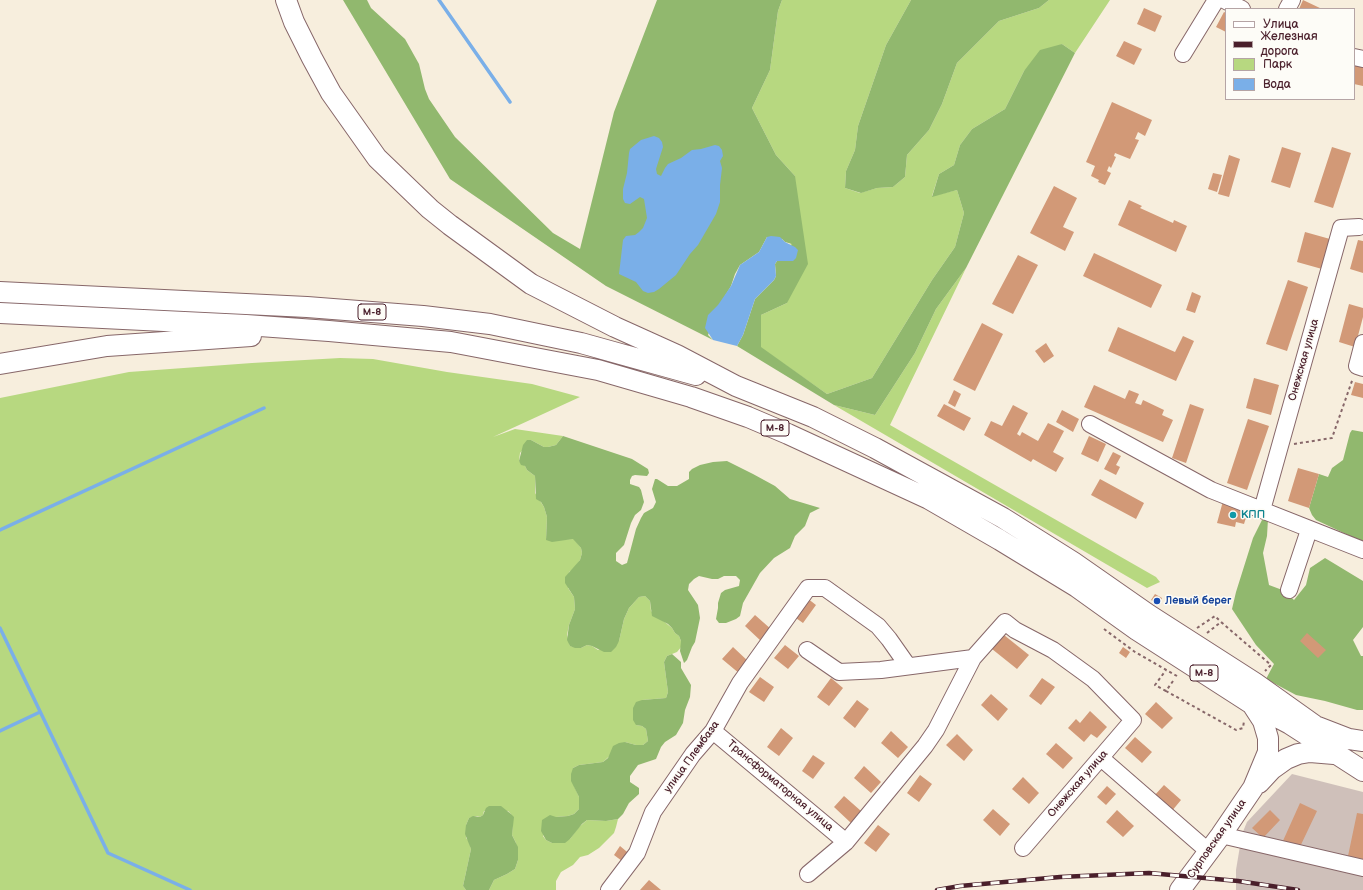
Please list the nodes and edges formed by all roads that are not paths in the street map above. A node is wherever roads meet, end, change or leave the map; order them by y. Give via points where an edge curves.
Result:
1 (286, 0) edge
2 (1216, 0) edge
3 (1224, 0) edge
4 (1240, 8) edge
5 (1183, 54) dead end
6 (1358, 227) dead end
7 (0, 292) edge
8 (0, 313) edge
9 (329, 331) junction
10 (1363, 343) edge
11 (0, 364) edge
12 (1360, 367) edge
13 (736, 386) junction
14 (1090, 424) dead end
15 (1262, 510) junction
16 (1309, 530) junction
17 (1363, 550) edge
18 (1289, 590) dead end
19 (808, 650) dead end
20 (973, 658) junction
21 (908, 666) junction
22 (1248, 712) junction
23 (1318, 727) junction
24 (713, 731) junction
25 (1363, 741) edge
26 (1334, 754) junction
27 (1101, 758) junction
28 (1363, 760) edge
29 (1363, 771) edge
30 (1252, 788) junction
31 (1221, 835) junction
32 (846, 842) junction
33 (1023, 848) dead end
34 (1208, 851) junction
35 (1363, 868) edge
36 (808, 874) dead end
37 (609, 890) edge
38 (1180, 890) edge

1 - 13 main road via 312,58 344,112 377,158 430,209 532,284
2 - 5 street
3 - 4 street
6 - 15 street, Онежская улица via 1341,228
7 - 13 main road, М-8 via 307,307 490,324 581,343
8 - 9 main road, М-8
9 - 11 main road, М-8 via 107,346
9 - 22 main road, М-8 via 451,342 591,368 691,396 748,417 935,503 1000,540 1077,588
10 - 12 street
13 - 23 main road, М-8 via 812,417 875,448 1004,518
14 - 15 street via 1211,490
15 - 16 street
16 - 17 street
16 - 18 street
19 - 21 street via 839,672
20 - 21 street
20 - 27 street, Онежская улица via 1005,622 1053,650 1093,679 1133,720
20 - 32 street via 925,746
21 - 24 street, улица Плембаза via 878,626 826,588 808,588 740,683
22 - 26 main road, М-8 via 1290,724
22 - 30 main road via 1264,722 1268,738 1268,752
23 - 25 main road via 1349,739
23 - 28 main road, М-8
24 - 32 street, Трансформаторная улица
24 - 37 street, улица Плембаза via 693,754 653,812 637,853
26 - 29 main road, М-8
26 - 30 main road via 1298,754 1272,769
27 - 33 street, Онежская улица
27 - 34 street
30 - 31 main road, Сурповская улица
31 - 34 main road, Сурповская улица
31 - 35 street
32 - 36 street
34 - 38 main road, Сурповская улица

